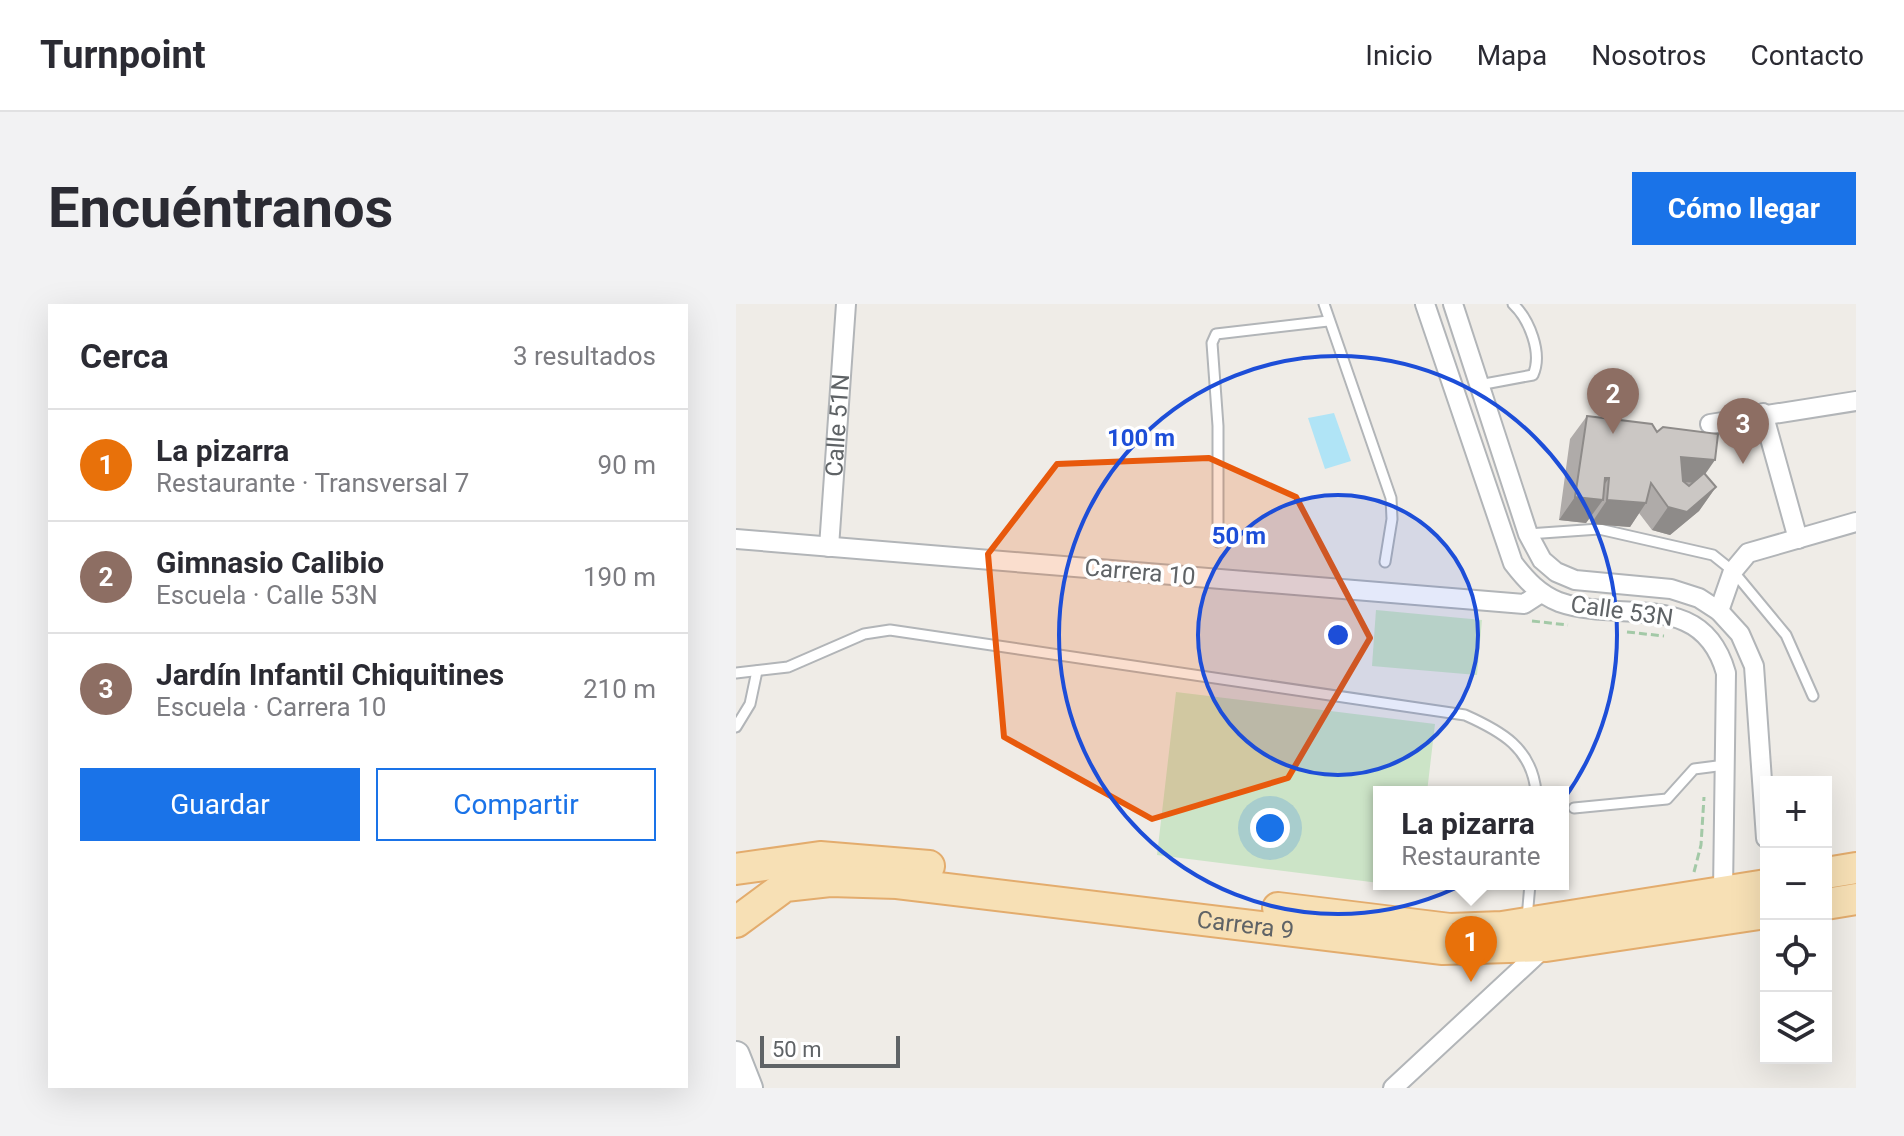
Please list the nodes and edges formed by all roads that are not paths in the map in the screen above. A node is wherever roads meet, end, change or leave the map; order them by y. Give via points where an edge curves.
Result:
1 (846, 304) edge
2 (1324, 304) edge
3 (1425, 304) edge
4 (1455, 304) edge
5 (1513, 304) edge
6 (1328, 321) junction
7 (1479, 385) junction
8 (1856, 401) edge
9 (1763, 413) junction
10 (1710, 424) dead end
11 (1856, 522) edge
12 (1528, 534) junction
13 (736, 539) edge
14 (1798, 539) junction
15 (1218, 542) dead end
16 (829, 547) junction
17 (1385, 562) dead end
18 (1733, 571) junction
19 (1541, 593) junction
20 (1719, 611) junction
21 (757, 671) junction
22 (736, 673) edge
23 (1813, 696) dead end
24 (736, 727) edge
25 (1716, 766) junction
26 (1762, 776) edge
27 (1534, 786) edge
28 (1574, 808) dead end
29 (1856, 868) edge
30 (736, 869) edge
31 (1832, 872) edge
32 (1760, 886) edge
33 (1531, 890) edge
34 (1723, 891) junction
35 (1856, 899) edge
36 (1832, 903) edge
37 (1760, 914) edge
38 (736, 922) edge
39 (1536, 936) junction
40 (736, 1055) edge
41 (749, 1088) edge
42 (1393, 1088) edge

1 - 16 street, Calle 51N
2 - 6 lane
3 - 19 street, Calle 53N via 1513,563
4 - 7 street, Calle 53N
5 - 7 lane via 1531,328 1536,369 1533,375
6 - 15 lane via 1216,334 1212,343
6 - 17 lane via 1391,498
7 - 12 street, Calle 53N
8 - 9 street
9 - 10 street
9 - 14 street
11 - 14 street
12 - 18 lane via 1599,529 1696,548
12 - 20 street, Calle 53N via 1542,560 1575,580 1671,589
13 - 16 street, Carrera 10
14 - 18 street via 1748,553
16 - 19 street, Carrera 10 via 1524,604
18 - 20 street
18 - 23 lane via 1786,635
19 - 25 street, Calle 53N via 1578,607 1663,614 1686,620 1707,634 1726,673
20 - 26 street, Calle 53N via 1740,634 1754,666
21 - 22 lane
21 - 24 lane via 750,704
21 - 27 lane via 788,667 864,634 890,630 1465,715 1501,731 1525,754
25 - 28 lane via 1694,769 1667,799
25 - 34 street, Calle 53N
29 - 31 main road
30 - 39 main road, Carrera 9 via 820,857 875,861
32 - 34 main road, Carrera 9
33 - 39 lane
34 - 39 main road, Carrera 9
35 - 36 main road
37 - 39 main road, Carrera 9
38 - 39 main road, Carrera 9 via 785,886 830,881 897,883 1443,949
39 - 42 street
40 - 41 main road

